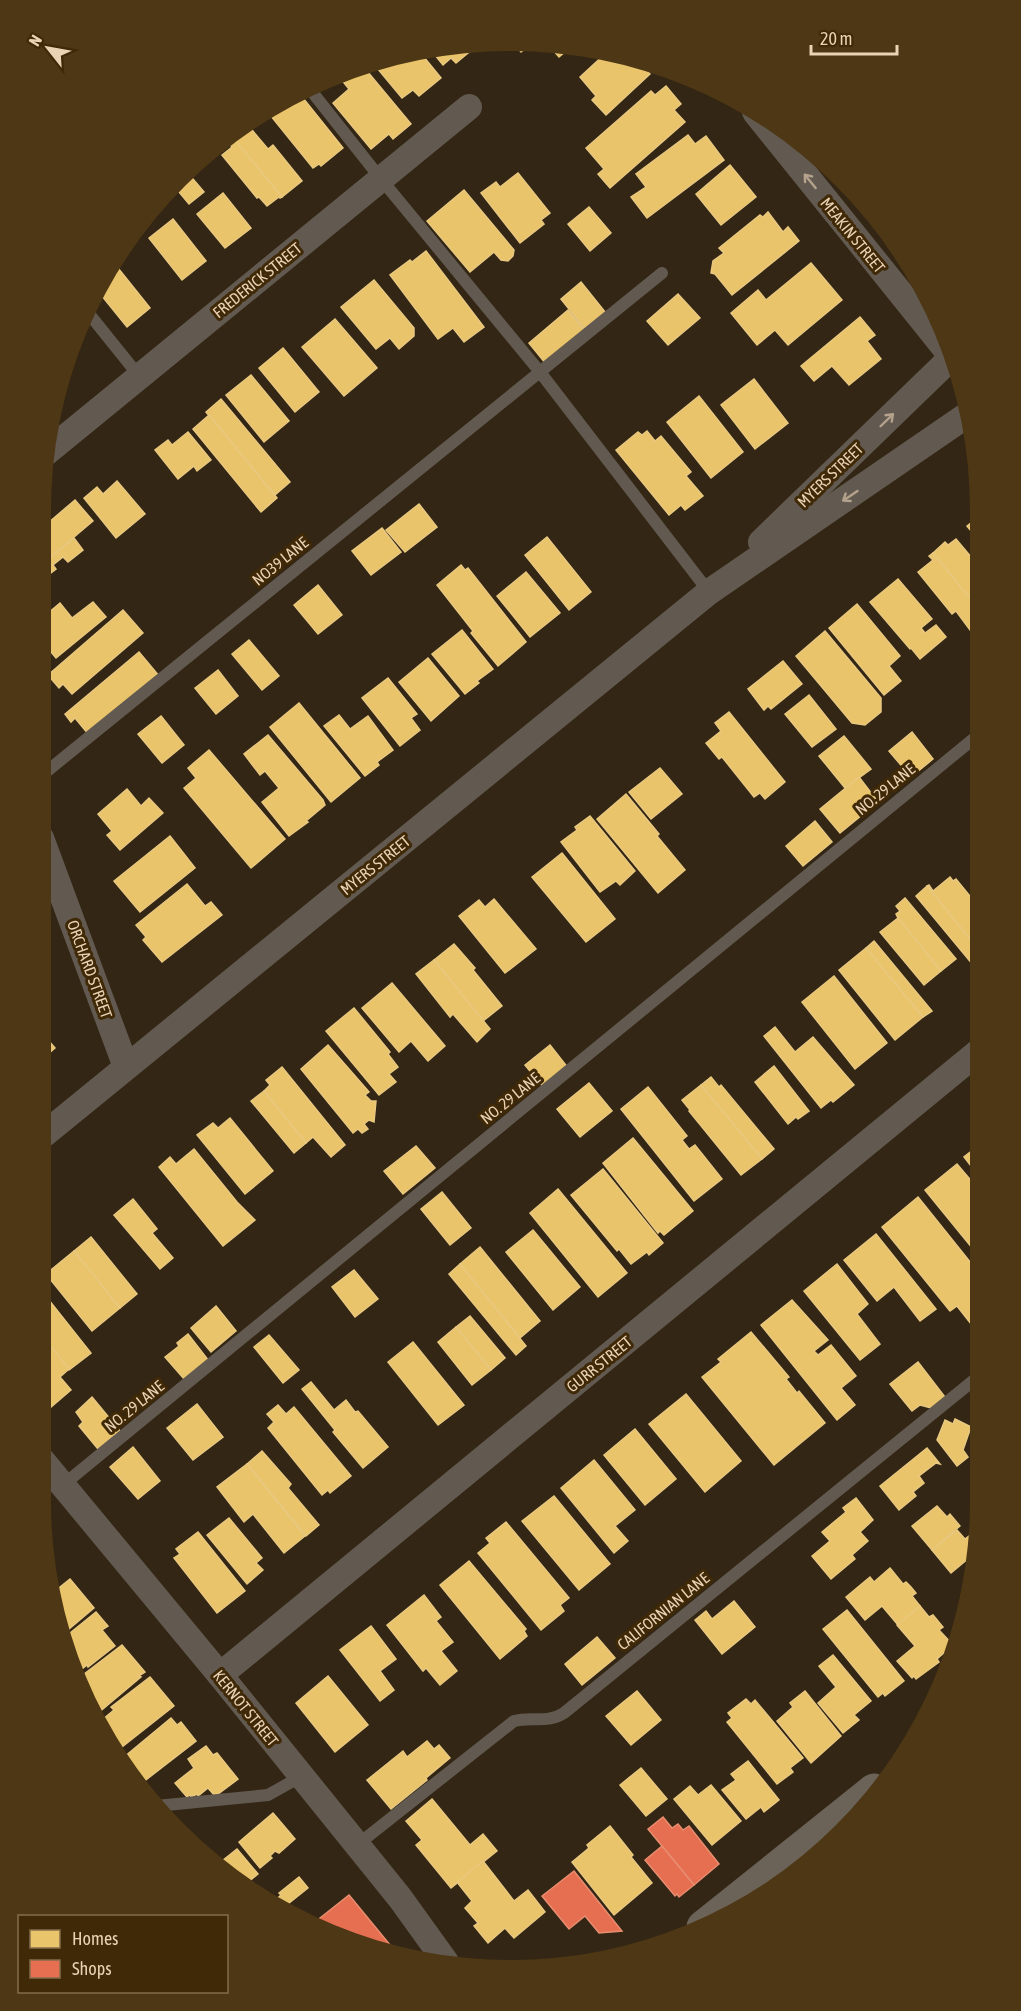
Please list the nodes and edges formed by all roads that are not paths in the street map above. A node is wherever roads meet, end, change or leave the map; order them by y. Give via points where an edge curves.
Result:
1 (314, 95) edge
2 (469, 107) dead end
3 (771, 132) edge
4 (381, 179) junction
5 (662, 273) dead end
6 (93, 319) edge
7 (936, 337) edge
8 (946, 363) edge
9 (540, 372) junction
10 (139, 376) junction
11 (961, 419) edge
12 (56, 445) edge
13 (709, 592) junction
14 (970, 742) edge
15 (51, 768) edge
16 (51, 868) edge
17 (970, 1059) edge
18 (126, 1067) junction
19 (51, 1129) edge
20 (970, 1383) edge
21 (51, 1469) edge
22 (51, 1475) edge
23 (220, 1675) junction
24 (302, 1776) junction
25 (167, 1805) edge
26 (850, 1809) edge
27 (357, 1845) junction
28 (737, 1900) edge
29 (440, 1954) edge

1 - 4 lane
2 - 4 street, FREDERICK STREET
7 -> 3 street, MEAKIN STREET
4 - 9 lane
4 - 10 street, FREDERICK STREET
5 - 9 lane, NO39 LANE
6 - 10 lane
13 -> 8 street, MYERS STREET
9 - 13 lane
9 - 15 lane, NO39 LANE
10 - 12 street, FREDERICK STREET
11 -> 13 street, MYERS STREET
13 - 18 street, MYERS STREET
14 - 21 lane, NO. 29 LANE
16 - 18 street, ORCHARD STREET
17 - 23 street, GURR STREET
18 - 19 street, MYERS STREET
20 - 27 lane, CALIFORNIAN LANE via 564,1713 547,1720 514,1721
22 - 23 street, KERNOT STREET
23 - 24 street, KERNOT STREET
24 - 25 lane via 268,1795
24 - 27 street, KERNOT STREET
26 - 28 street
27 - 29 street, KERNOT STREET

